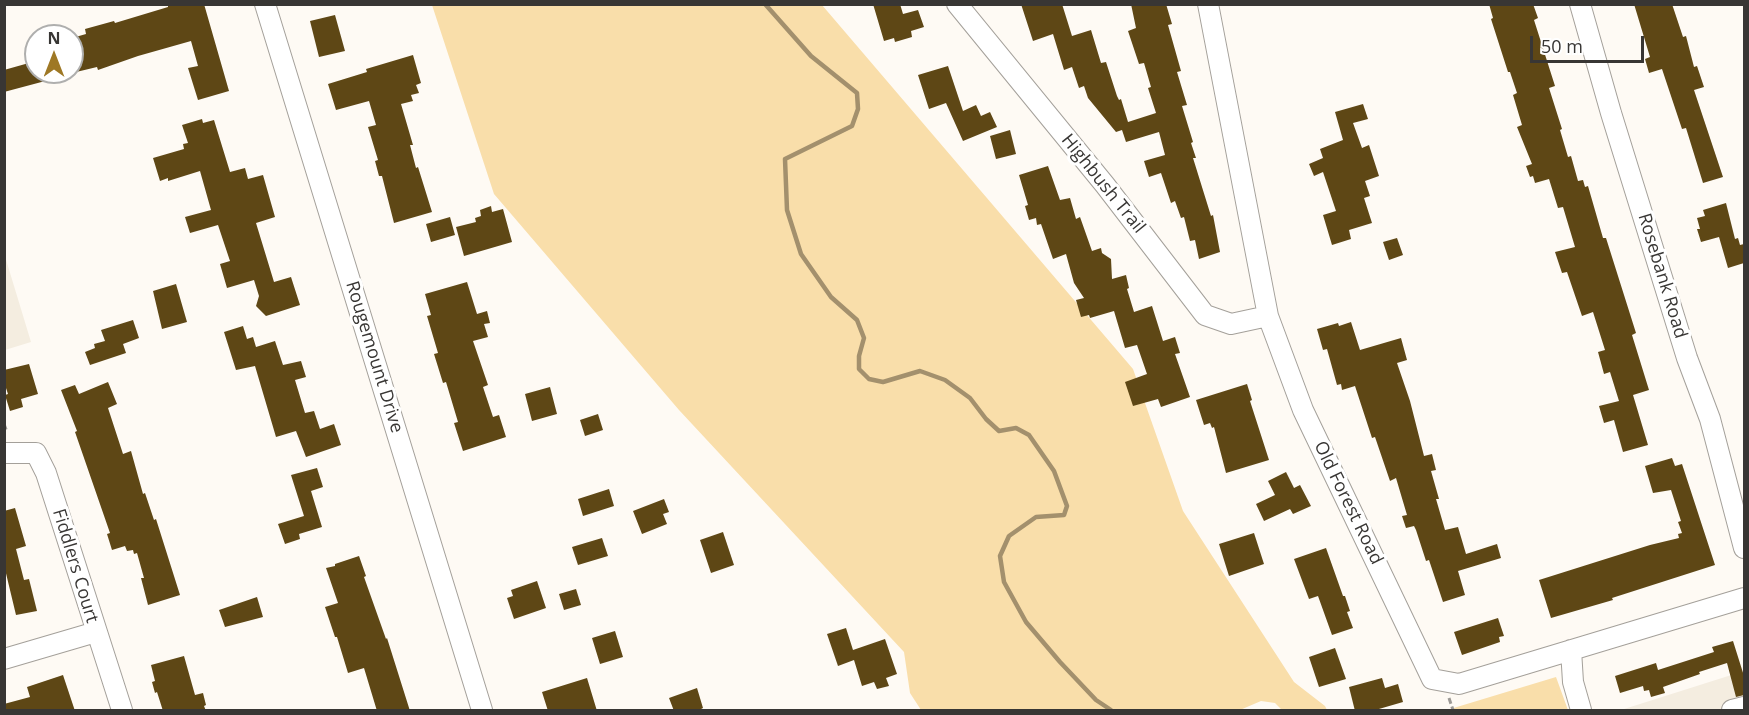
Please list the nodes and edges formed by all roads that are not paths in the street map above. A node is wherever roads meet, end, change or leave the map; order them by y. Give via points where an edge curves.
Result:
1 (266, 4) edge
2 (957, 4) edge
3 (1208, 4) edge
4 (1580, 4) edge
5 (1268, 316) junction
6 (4, 453) edge
7 (1744, 548) edge
8 (1744, 598) edge
9 (96, 632) junction
10 (1571, 650) junction
11 (4, 659) edge
12 (1744, 706) edge
13 (122, 711) edge
14 (482, 711) edge
15 (1581, 711) edge
16 (1732, 711) edge

1 - 14 street, Rougemount Drive
2 - 5 street, Highbush Trail via 1205,315 1231,324
3 - 5 street, Old Forest Road
4 - 7 street, Rosebank Road via 1687,358 1710,419
5 - 10 street, Old Forest Road via 1303,410 1432,678 1458,684
6 - 9 street, Fiddlers Court via 36,453 46,473
8 - 10 street, Old Forest Road
9 - 11 street
9 - 13 street, Fiddlers Court
10 - 15 street via 1573,682
12 - 16 street

